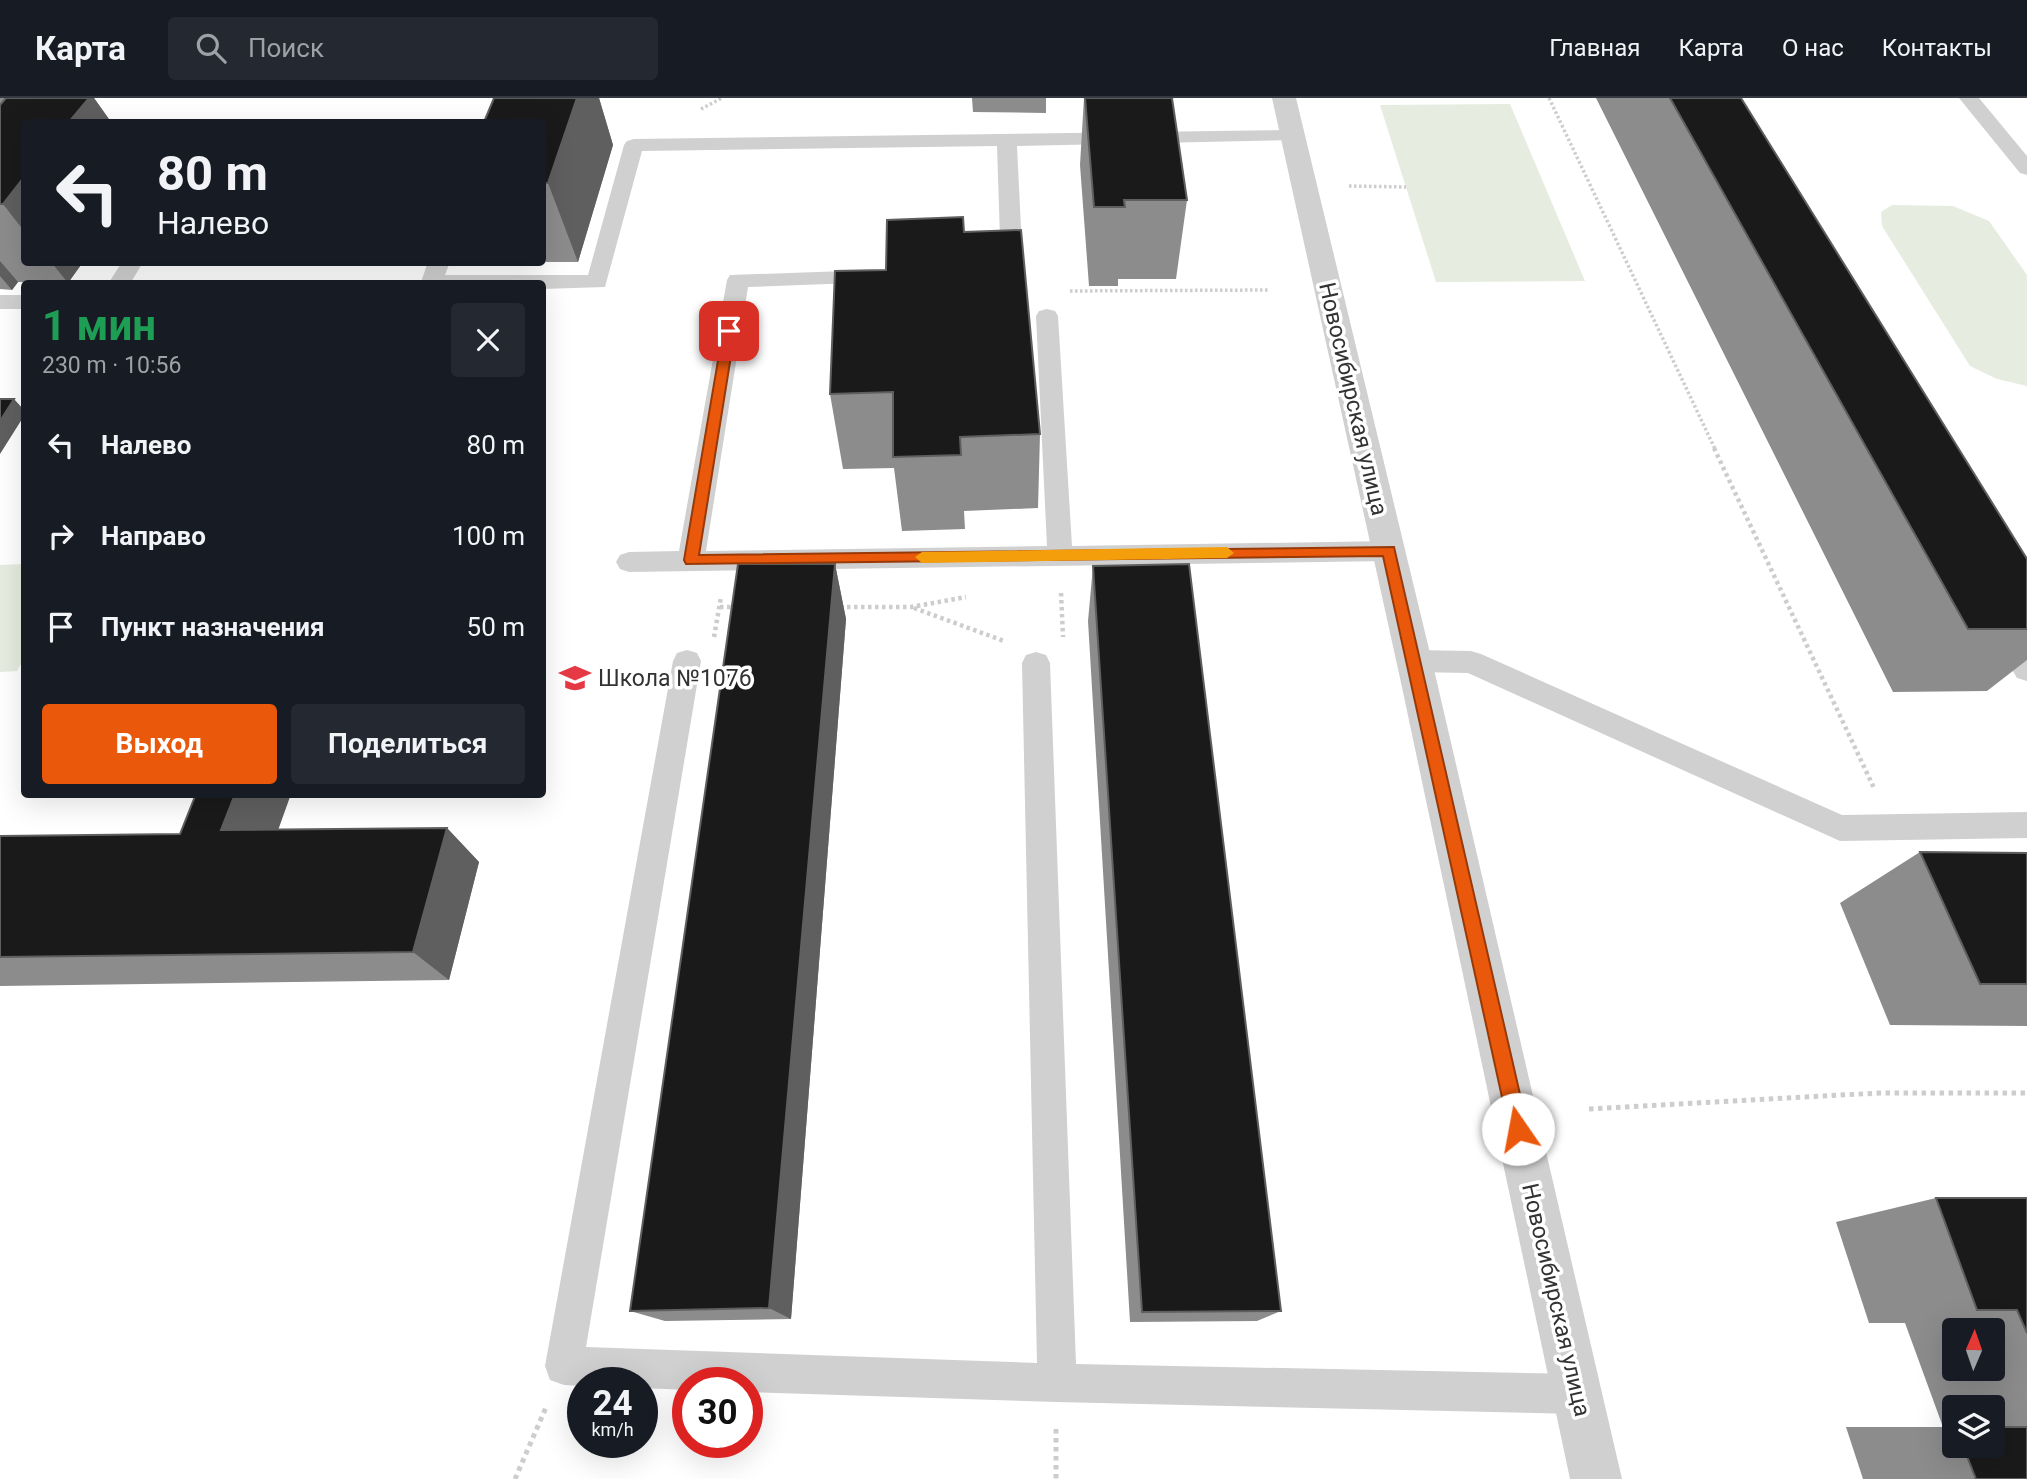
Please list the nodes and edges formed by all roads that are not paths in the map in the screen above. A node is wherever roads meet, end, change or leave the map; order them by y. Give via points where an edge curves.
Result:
1 (1284, 98) edge
2 (1969, 98) edge
3 (1292, 136) junction
4 (1007, 139) junction
5 (2027, 169) edge
6 (985, 275) edge
7 (888, 277) edge
8 (546, 282) edge
9 (0, 302) edge
10 (21, 302) edge
11 (1047, 316) dead end
12 (1212, 525) dead end
13 (1389, 551) junction
14 (1216, 553) junction
15 (1060, 555) junction
16 (691, 560) junction
17 (629, 562) dead end
18 (1992, 610) edge
19 (700, 654) road end
20 (1025, 654) road end
21 (1415, 661) junction
22 (2027, 670) edge
23 (2027, 825) edge
24 (1057, 1383) junction
25 (1577, 1394) junction
26 (1596, 1479) edge

1 - 3 street, Новосибирская улица
2 - 5 lane
3 - 4 lane
3 - 13 street, Новосибирская улица
4 - 6 lane via 1012,274
4 - 8 lane via 634,145 597,282
7 - 16 lane via 738,281
9 - 10 lane
11 - 15 lane
12 - 14 lane
13 - 14 lane
13 - 21 street, Новосибирская улица
14 - 15 lane
15 - 16 lane
16 - 17 lane
18 - 22 lane
19 - 24 lane via 564,1366
20 - 24 lane
21 - 23 lane via 1471,662 1839,828
21 - 25 street, Новосибирская улица
24 - 25 lane
25 - 26 street, Новосибирская улица

